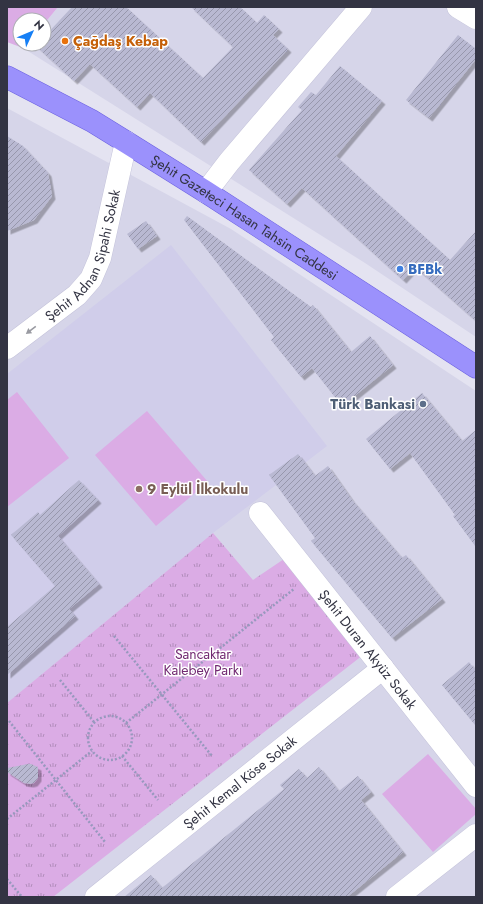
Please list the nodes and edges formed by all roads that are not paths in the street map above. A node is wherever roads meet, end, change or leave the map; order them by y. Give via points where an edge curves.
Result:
1 (362, 7) edge
2 (458, 7) edge
3 (476, 18) edge
4 (7, 77) edge
5 (126, 142) junction
6 (206, 192) junction
7 (7, 348) edge
8 (476, 367) edge
9 (260, 513) dead end
10 (383, 668) junction
11 (476, 786) edge
12 (476, 834) edge
13 (96, 897) edge
14 (397, 897) edge

1 - 6 street
2 - 3 street
4 - 5 main road, Şehit Gazeteci Hasan Tahsin Caddesi via 92,121
5 - 6 main road, Şehit Gazeteci Hasan Tahsin Caddesi
5 -> 7 street, Şehit Adnan Sipahi Sokak via 100,258 91,279 77,295
6 - 8 main road, Şehit Gazeteci Hasan Tahsin Caddesi
9 - 10 street, Şehit Duran Akyüz Sokak
10 - 11 street, Şehit Duran Akyüz Sokak
10 - 13 street, Şehit Kemal Köse Sokak
12 - 14 street

